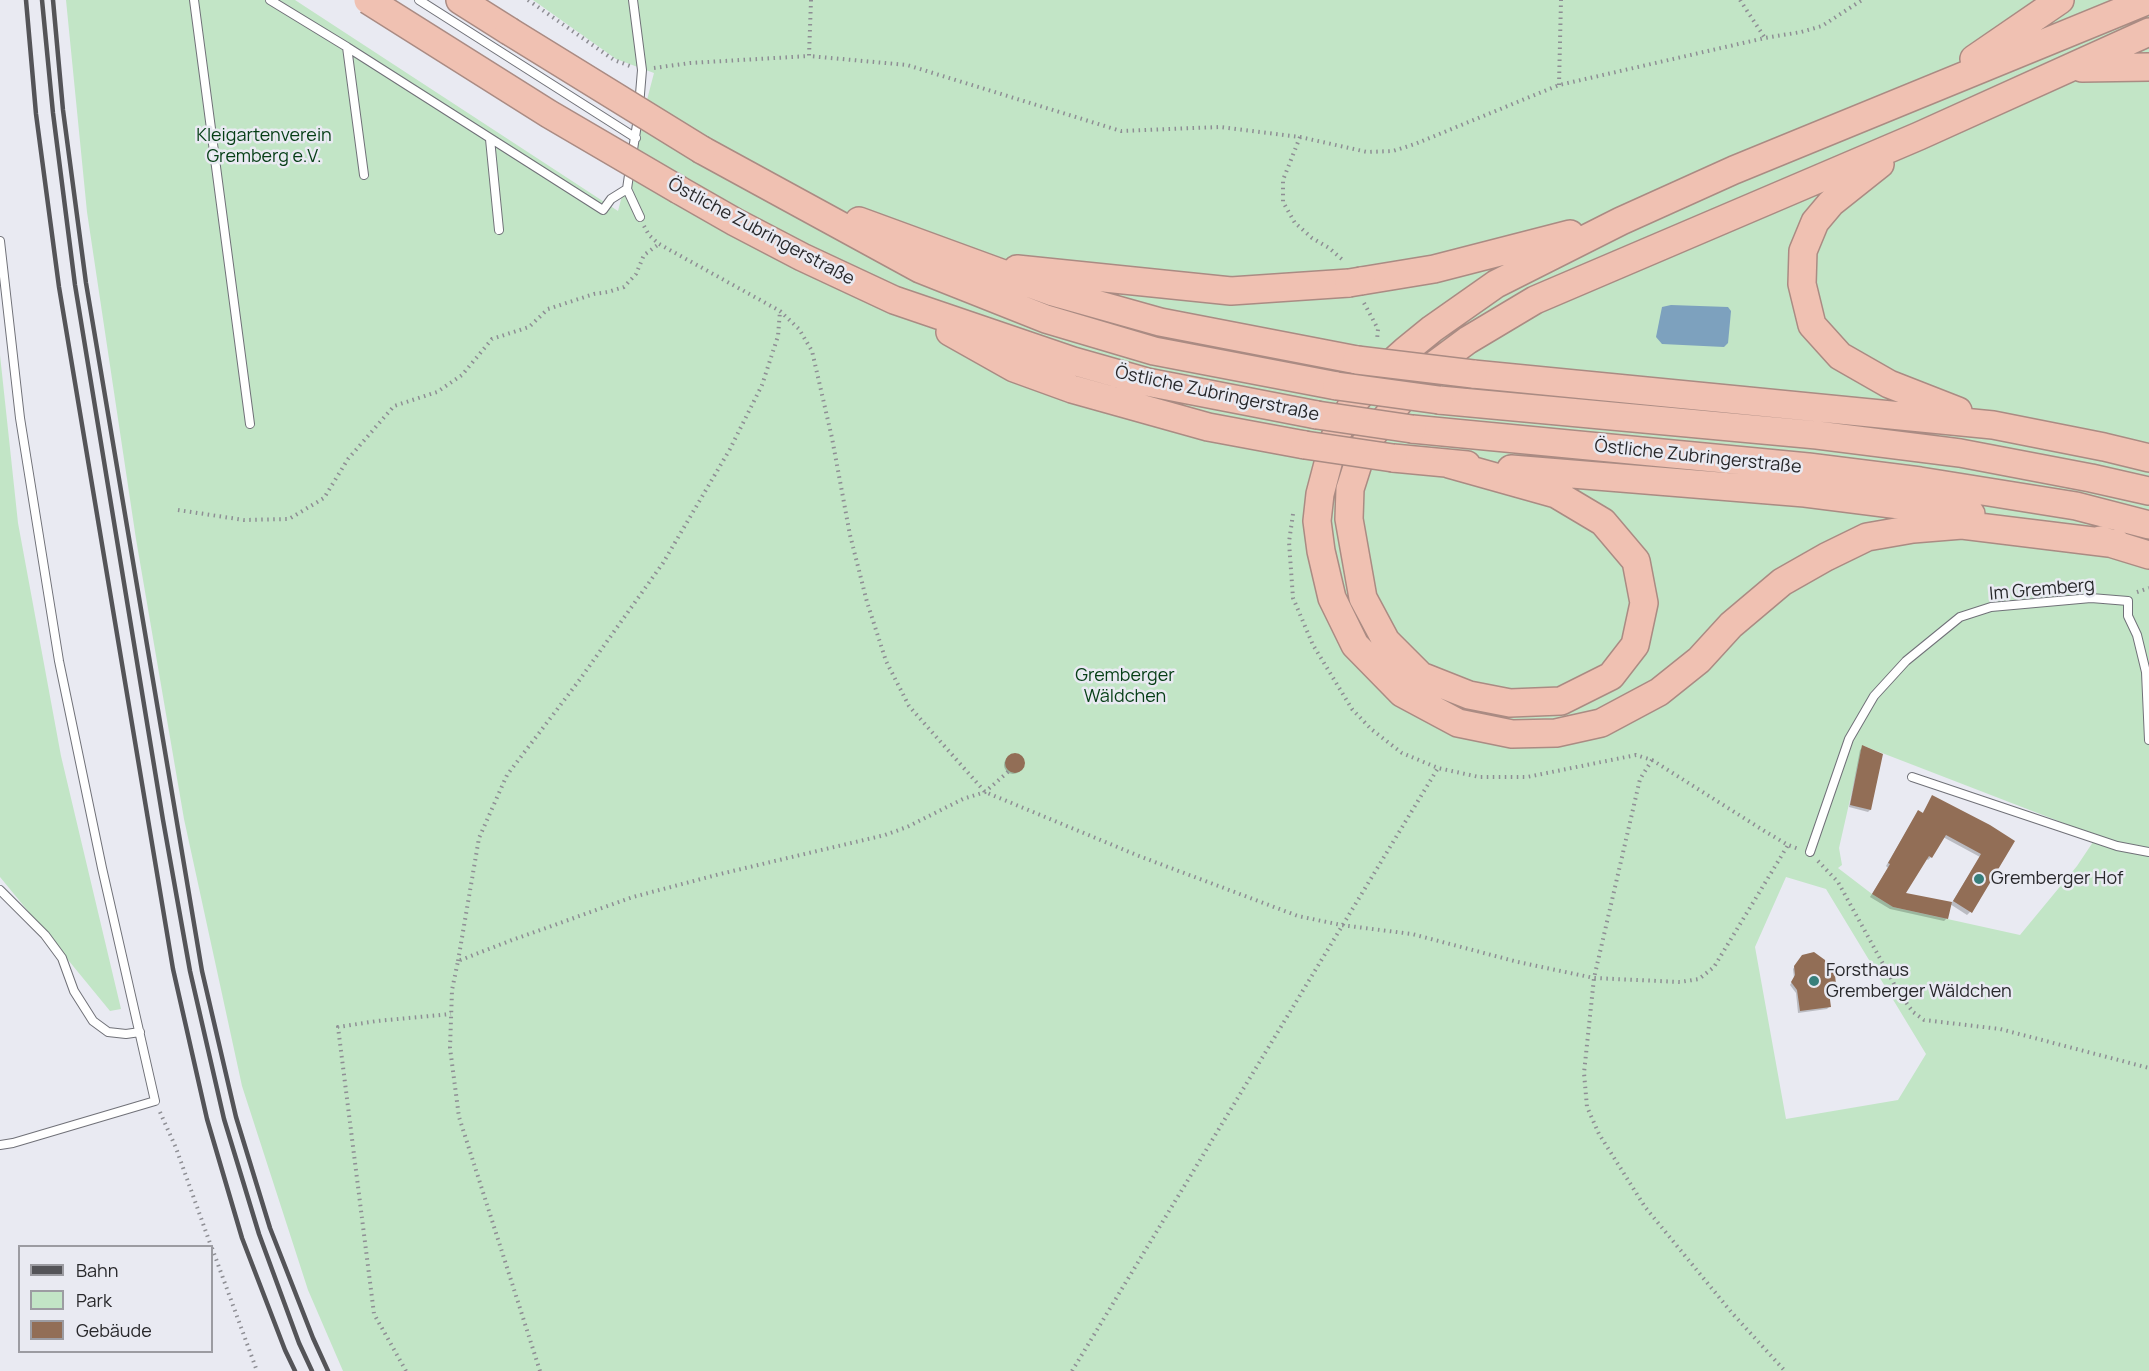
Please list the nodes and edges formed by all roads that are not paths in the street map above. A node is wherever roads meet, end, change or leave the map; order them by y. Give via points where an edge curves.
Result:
1 (194, 0) edge
2 (270, 0) edge
3 (368, 0) edge
4 (419, 0) edge
5 (460, 0) edge
6 (633, 0) edge
7 (2060, 0) edge
8 (2149, 0) edge
9 (2149, 32) edge
10 (347, 47) junction
11 (2149, 67) edge
12 (2069, 68) junction
13 (1928, 90) junction
14 (1919, 136) junction
15 (636, 138) junction
16 (490, 139) junction
17 (364, 175) dead end
18 (627, 189) junction
19 (780, 193) junction
20 (640, 218) road end
21 (1621, 221) junction
22 (499, 230) dead end
23 (0, 241) edge
24 (983, 266) junction
25 (894, 300) junction
26 (250, 424) dead end
27 (1993, 425) junction
28 (2149, 458) edge
29 (1449, 464) junction
30 (2149, 491) edge
31 (2149, 525) edge
32 (2117, 544) junction
33 (2149, 555) edge
34 (2149, 740) edge
35 (1912, 777) dead end
36 (1810, 852) road end
37 (2149, 852) edge
38 (0, 890) edge
39 (140, 1032) junction
40 (0, 1145) edge

1 - 26 lane
2 - 10 lane
3 - 25 highway, Östliche Zubringerstraße, bridge via 549,114 735,222
4 - 15 lane
5 - 19 highway, Östliche Zubringerstraße, bridge via 702,150
6 - 15 lane via 642,70
7 - 13 highway
8 - 13 highway
9 - 12 highway
10 - 16 lane
10 - 17 lane
11 - 12 highway
12 - 14 highway
13 - 21 highway
14 - 27 highway via 1847,189 1815,222 1803,251 1802,284 1812,325 1840,356 1889,384
14 - 29 highway via 1535,300 1437,363 1364,445 1350,489 1349,519 1364,597 1386,641 1421,676 1469,695 1510,703 1562,701 1611,676 1635,645 1644,603 1636,561 1603,522 1556,494
15 - 18 lane
16 - 18 lane via 603,210 611,199
16 - 22 lane
18 - 20 lane
19 - 24 highway
19 - 30 highway, Östliche Zubringerstraße, bridge via 920,269 1046,319 1155,351 1337,386 1439,400 1817,435 1949,452
21 - 24 highway via 1434,269 1355,282 1231,291
21 - 32 highway via 1496,285 1432,329 1376,377 1353,403 1335,437 1317,521 1332,598 1355,645 1402,693 1458,723 1512,734 1556,733 1601,723 1659,692 1782,582 1867,537 1962,525
23 - 39 lane via 20,418 58,661
24 - 27 highway, bridge via 1053,292 1160,322 1357,360
25 - 29 highway, bridge via 1014,368 1072,389 1208,427 1305,445
25 - 31 highway, Östliche Zubringerstraße, bridge via 1073,361 1148,382 1317,416 1920,481 2076,506
27 - 28 highway
29 - 32 highway via 1911,505 1998,518
32 - 33 highway
34 - 36 lane, Im Gremberg via 2146,672 2128,616 2128,601 2091,598 1991,607 1960,617 1906,661 1874,696 1849,739
35 - 37 lane via 2117,846
38 - 39 lane via 62,958 74,991 93,1021 108,1032
39 - 40 lane via 155,1101

